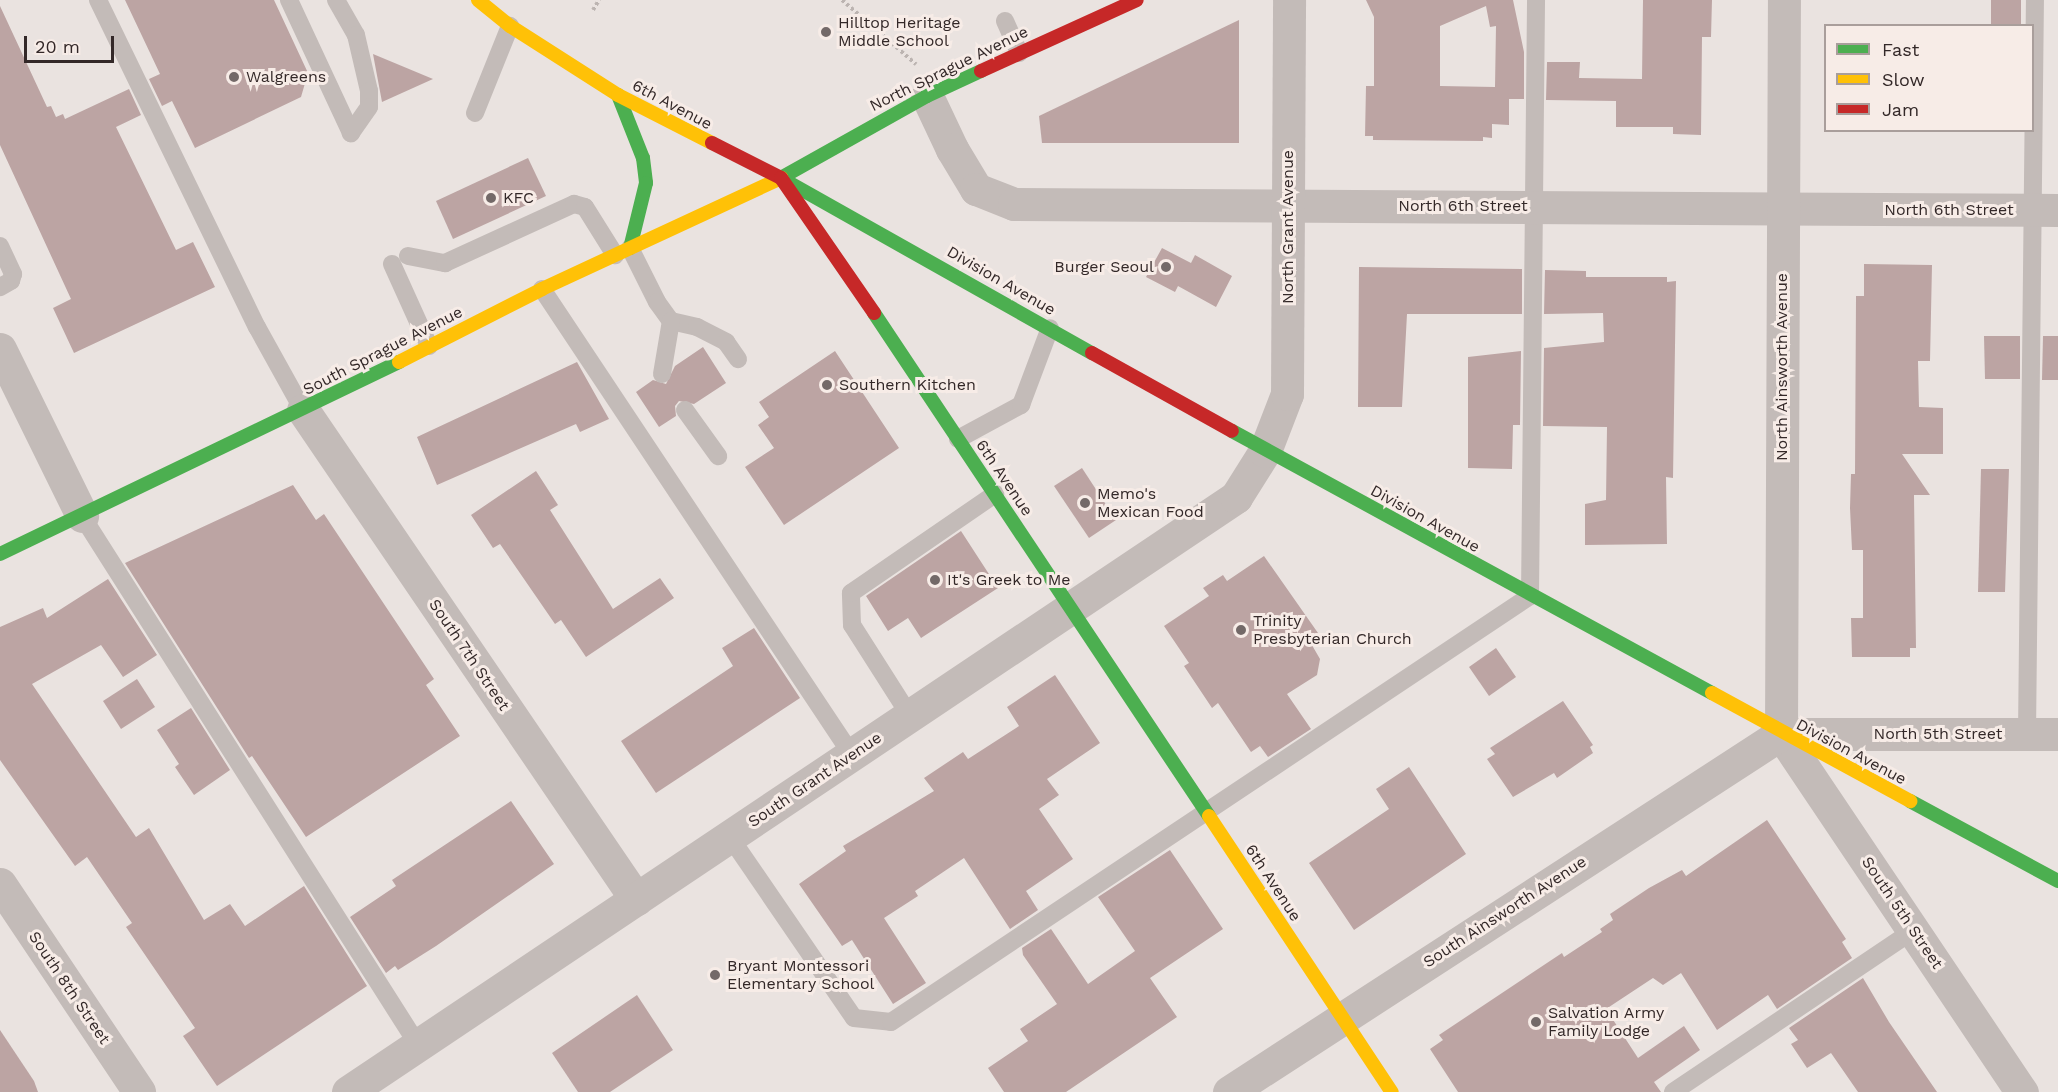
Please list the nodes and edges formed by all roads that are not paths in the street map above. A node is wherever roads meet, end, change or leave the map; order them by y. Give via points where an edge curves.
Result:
1 (98, 0) edge
2 (289, 0) edge
3 (336, 0) edge
4 (478, 0) edge
5 (1137, 0) edge
6 (1289, 0) edge
7 (1536, 0) edge
8 (1784, 0) edge
9 (2034, 0) edge
10 (1108, 5) edge
11 (1005, 21) dead end
12 (510, 26) junction
13 (1019, 53) junction
14 (618, 95) junction
15 (927, 96) junction
16 (475, 113) dead end
17 (781, 178) junction
18 (1288, 204) junction
19 (1534, 206) junction
20 (1782, 208) junction
21 (2045, 210) edge
22 (0, 246) edge
23 (623, 251) junction
24 (0, 288) edge
25 (542, 289) junction
26 (671, 321) junction
27 (1050, 328) junction
28 (429, 346) junction
29 (0, 349) edge
30 (738, 358) dead end
31 (662, 374) dead end
32 (303, 410) junction
33 (685, 410) dead end
34 (958, 439) junction
35 (1265, 451) junction
36 (718, 456) dead end
37 (995, 494) junction
38 (82, 516) junction
39 (0, 554) edge
40 (1530, 596) junction
41 (1071, 608) junction
42 (910, 716) junction
43 (1781, 734) junction
44 (2043, 734) edge
45 (852, 755) junction
46 (1205, 811) junction
47 (730, 837) junction
48 (2058, 881) edge
49 (0, 884) edge
50 (636, 899) junction
51 (1913, 931) junction
52 (1341, 1017) junction
53 (418, 1045) junction
54 (139, 1092) edge
55 (348, 1092) edge
56 (1229, 1092) edge
57 (1392, 1092) edge
58 (1673, 1092) edge
59 (2022, 1092) edge

1 - 32 lane via 252,317
2 - 3 lane via 351,133 369,106 369,91 356,35
4 - 12 main road, 6th Avenue
5 - 10 main road, North Sprague Avenue
6 - 18 street, North Grant Avenue
7 - 19 lane
8 - 20 street, North Ainsworth Avenue
9 - 21 lane
10 - 13 main road, North Sprague Avenue
11 - 13 lane
12 - 14 main road, 6th Avenue
12 - 16 lane
13 - 15 main road, North Sprague Avenue
14 - 17 main road, 6th Avenue
14 - 23 main road via 643,158 646,183
15 - 17 main road, North Sprague Avenue
15 - 18 street, North 6th Street via 976,189 1014,204
17 - 23 main road, South Sprague Avenue
17 - 27 main road, Division Avenue
17 - 34 main road, 6th Avenue
18 - 19 street, North 6th Street
18 - 35 street, North Grant Avenue via 1287,394
19 - 20 street, North 6th Street
19 - 40 lane
20 - 21 street, North 6th Street
20 - 43 street, North Ainsworth Avenue
21 - 44 lane
22 - 24 lane via 13,274 11,281
23 - 25 main road, South Sprague Avenue
23 - 26 lane
23 - 28 lane via 585,207 574,204 445,263 400,260
25 - 28 main road, South Sprague Avenue
25 - 45 lane
26 - 30 lane via 697,327 726,342
26 - 31 lane
27 - 34 lane via 1021,405
27 - 35 main road, Division Avenue
28 - 32 main road, South Sprague Avenue
29 - 38 street
32 - 38 main road, South Sprague Avenue
32 - 50 street, South 7th Street
33 - 36 lane
34 - 37 main road, 6th Avenue
35 - 40 main road, Division Avenue
35 - 41 street, South Grant Avenue via 1236,497
37 - 41 main road, 6th Avenue
37 - 42 lane via 851,593 852,625
38 - 39 main road, South Sprague Avenue
38 - 53 lane
40 - 43 main road, Division Avenue
40 - 46 lane
41 - 42 street, South Grant Avenue
41 - 46 main road, 6th Avenue
42 - 45 street, South Grant Avenue
43 - 44 street, North 5th Street
43 - 48 main road, Division Avenue
43 - 51 street, South 5th Street
43 - 52 street, South Ainsworth Avenue
45 - 47 street, South Grant Avenue
46 - 47 lane via 891,1022 854,1017
46 - 52 main road, 6th Avenue
47 - 50 street, South Grant Avenue
49 - 54 street, South 8th Street
50 - 53 street, South Grant Avenue
51 - 58 lane
51 - 59 street, South 5th Street
52 - 56 street, South Ainsworth Avenue
52 - 57 main road, 6th Avenue
53 - 55 street, South Grant Avenue

